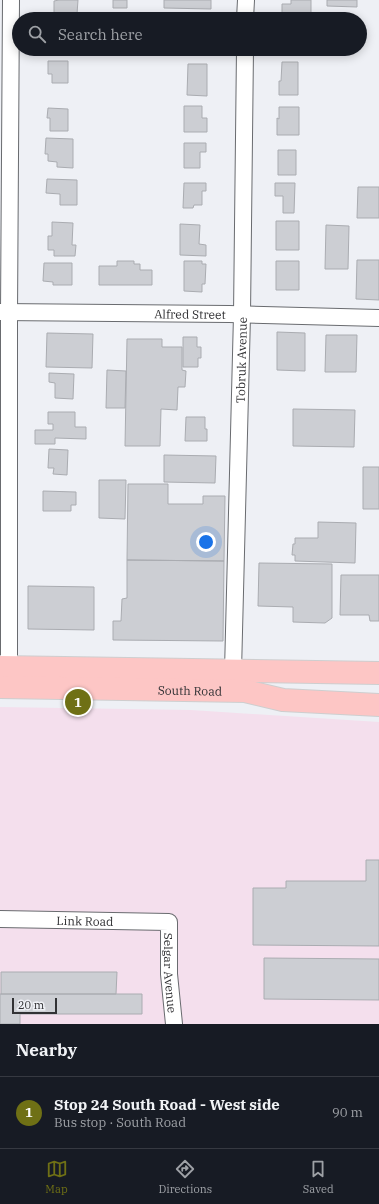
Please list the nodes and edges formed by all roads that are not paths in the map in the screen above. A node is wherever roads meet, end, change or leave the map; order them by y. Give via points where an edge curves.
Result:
1 (11, 0) edge
2 (246, 0) edge
3 (245, 12) edge
4 (245, 56) edge
5 (4, 312) edge
6 (242, 315) junction
7 (379, 318) edge
8 (234, 671) junction
9 (379, 673) edge
10 (4, 677) edge
11 (246, 691) junction
12 (379, 694) edge
13 (379, 705) edge
14 (0, 919) edge
15 (169, 922) joint
16 (174, 1024) edge

1 - 5 street
2 - 3 street
4 - 6 street, Tobruk Avenue
5 - 6 street, Alfred Street
5 - 10 street
6 - 7 street, Alfred Street
6 - 8 street, Tobruk Avenue
8 - 9 highway, South Road
8 - 10 highway, South Road
10 - 11 highway, South Road
11 - 12 highway
11 - 13 highway, South Road via 283,700
14 - 15 street, Link Road
15 - 16 street, Selgar Avenue via 169,974

